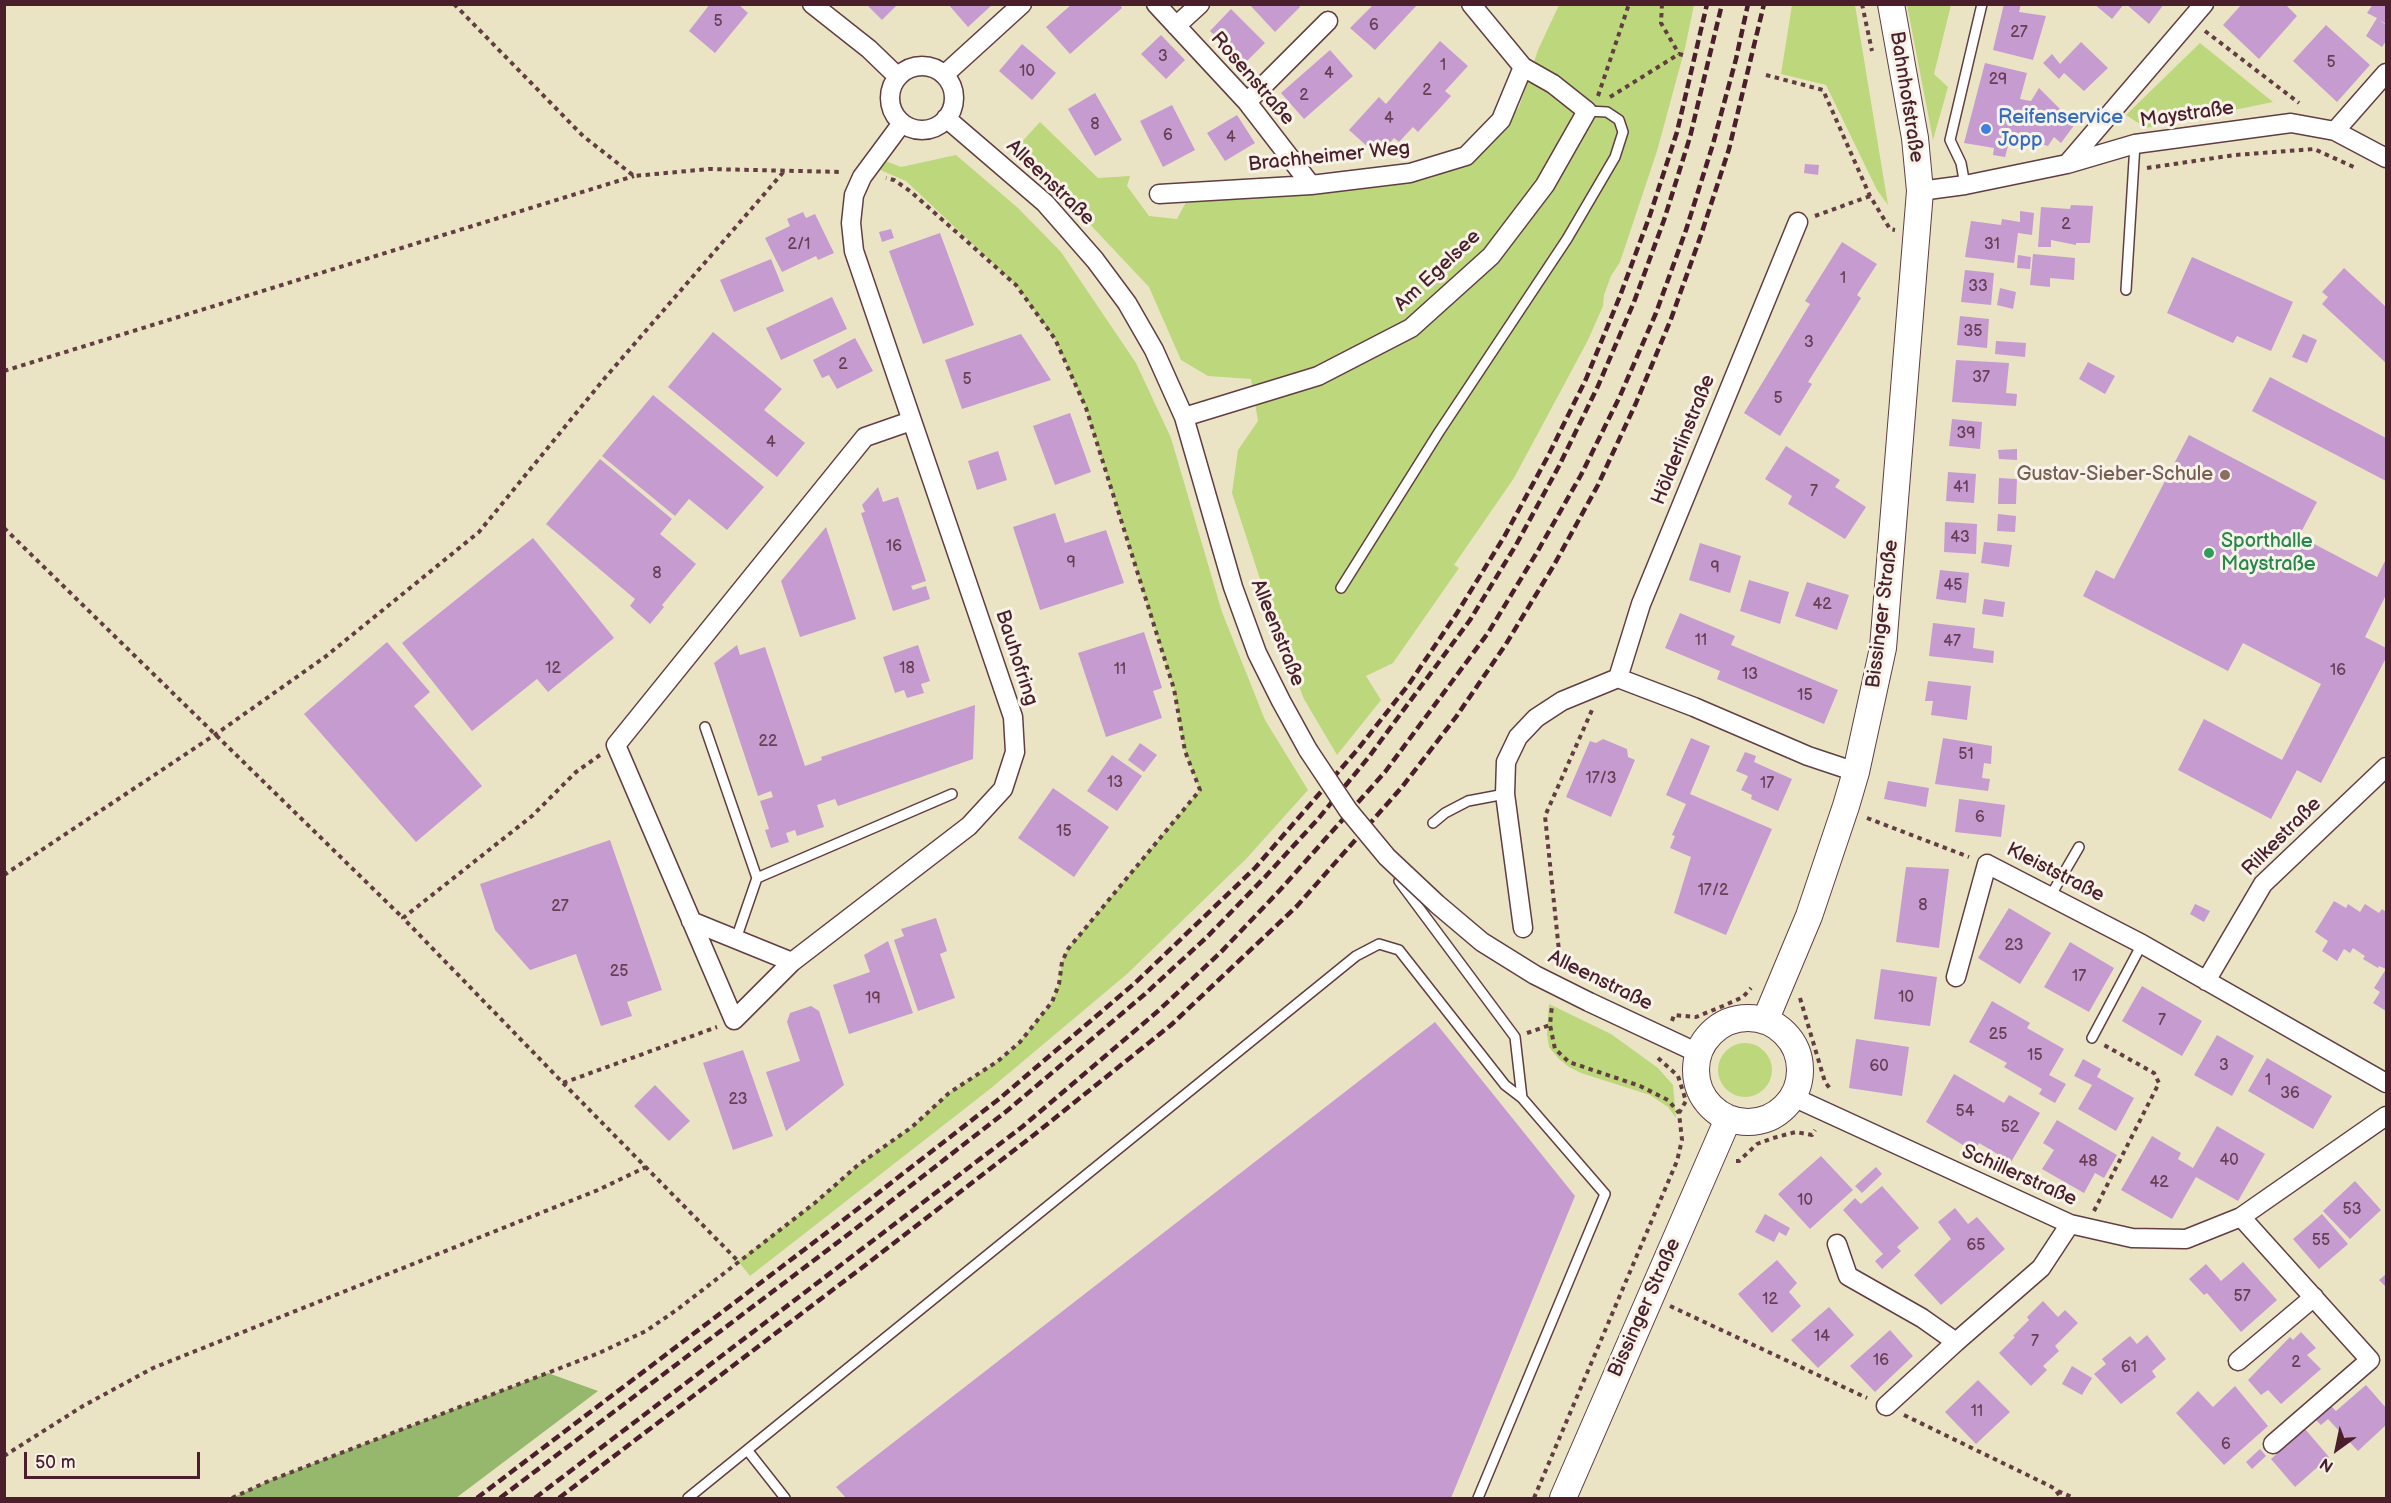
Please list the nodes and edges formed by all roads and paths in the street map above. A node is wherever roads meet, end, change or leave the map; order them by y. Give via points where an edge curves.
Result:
1 (454, 4) edge
2 (812, 4) edge
3 (1022, 4) edge
4 (1156, 4) edge
5 (1200, 4) edge
6 (1471, 4) edge
7 (1629, 4) edge
8 (1662, 4) edge
9 (1862, 4) edge
10 (1891, 4) edge
11 (1982, 4) edge
12 (2204, 4) edge
13 (2190, 20) junction
14 (1328, 21) dead end
15 (1176, 26) junction
16 (1875, 62) dead end
17 (1523, 67) junction
18 (2386, 73) edge
19 (944, 75) junction
20 (1766, 75) dead end
21 (898, 77) junction
22 (1247, 102) junction
23 (1587, 111) junction
24 (946, 118) junction
25 (902, 123) junction
26 (2335, 131) junction
27 (2135, 144) junction
28 (2386, 158) edge
29 (2067, 164) junction
30 (786, 169) junction
31 (2134, 170) junction
32 (2366, 172) dead end
33 (864, 173) junction
34 (634, 176) junction
35 (1311, 185) junction
36 (1965, 185) junction
37 (1920, 191) junction
38 (1159, 194) dead end
39 (1870, 196) junction
40 (1891, 218) dead end
41 (1798, 222) joint
42 (1890, 229) junction
43 (1917, 234) junction
44 (2126, 290) dead end
45 (4, 371) edge
46 (1184, 417) junction
47 (911, 421) junction
48 (4, 528) edge
49 (1341, 588) dead end
50 (1618, 678) junction
51 (705, 727) dead end
52 (216, 734) junction
53 (616, 745) junction
54 (2386, 767) edge
55 (1856, 771) junction
56 (952, 794) dead end
57 (1505, 794) junction
58 (1844, 812) junction
59 (1433, 823) dead end
60 (2079, 847) dead end
61 (1987, 864) junction
62 (4, 874) edge
63 (757, 878) junction
64 (1399, 881) dead end
65 (2051, 895) junction
66 (403, 918) junction
67 (692, 921) junction
68 (1523, 928) dead end
69 (736, 939) junction
70 (2142, 944) junction
71 (792, 962) junction
72 (1556, 974) dead end
73 (1956, 977) dead end
74 (2206, 981) junction
75 (1779, 987) junction
76 (1554, 994) dead end
77 (734, 1020) junction
78 (1765, 1021) junction
79 (1550, 1025) junction
80 (1515, 1036) junction
81 (1666, 1038) junction
82 (2092, 1038) joint
83 (1698, 1053) junction
84 (563, 1083) junction
85 (2386, 1083) edge
86 (1793, 1097) junction
87 (1522, 1098) junction
88 (1824, 1112) junction
89 (1679, 1113) junction
90 (2386, 1116) edge
91 (1728, 1119) junction
92 (1714, 1154) junction
93 (646, 1167) junction
94 (2241, 1217) junction
95 (2078, 1226) junction
96 (1837, 1244) dead end
97 (738, 1261) junction
98 (1650, 1296) junction
99 (2314, 1297) junction
100 (1956, 1342) junction
101 (2238, 1361) dead end
102 (1886, 1406) junction
103 (2273, 1444) dead end
104 (748, 1451) junction
105 (4, 1456) edge
106 (2055, 1490) junction
107 (232, 1498) edge
108 (688, 1498) edge
109 (785, 1498) edge
110 (1478, 1498) edge
111 (1534, 1498) edge
112 (1563, 1498) edge
113 (2061, 1498) edge
114 (2074, 1498) edge

1 - 34 path via 583,136
2 - 21 street
3 - 19 street
4 - 15 street, Rosenstraße
5 - 15 street
6 - 17 street
7 - 23 path via 1600,92
8 - 23 path via 1661,23 1681,54
9 - 16 path
10 - 37 main road, Bahnhofstraße via 1915,138
11 - 36 lane via 1950,140
12 - 13 street
13 - 26 path
13 - 29 street
14 - 22 street
15 - 22 street, Rosenstraße
17 - 23 street
17 - 35 street, Brachheimer Weg via 1501,120 1466,156 1410,174
18 - 26 street
19 - 21 street via 921,66
19 - 24 street via 954,100
20 - 39 path via 1822,90
21 - 25 street via 890,92 890,103
22 - 35 street, Rosenstraße
23 - 46 street, Am Egelsee via 1545,185 1491,256 1411,328 1318,376
23 - 49 lane via 1607,112 1619,120 1623,132 1615,157 1568,239
24 - 25 street via 929,129
24 - 46 street, Alleenstraße via 1045,203 1095,260 1127,303 1154,350
25 - 33 street, Bauhofring
26 - 27 street, Maystraße via 2291,123
26 - 28 street, Maystraße
27 - 29 street, Maystraße
27 - 31 lane
29 - 36 street, Maystraße
30 - 33 path
30 - 34 path via 709,169
30 - 52 path via 604,379 479,532 325,657
31 - 32 path via 2235,155 2314,149
31 - 44 lane
33 - 47 street, Bauhofring via 854,195 851,223 855,251
33 - 97 path via 894,180 938,214 1016,285 1055,339 1086,408 1174,689 1185,751 1200,790 1068,949 1052,1002 1020,1042 949,1093 912,1127
34 - 45 path
35 - 38 street, Brachheimer Weg
36 - 37 street, Maystraße
37 - 43 main road, Bissinger Straße
39 - 41 path
39 - 42 path
40 - 42 path
41 - 50 street, Hölderlinstraße via 1641,604
42 - 43 path
43 - 55 main road, Bissinger Straße via 1883,648
46 - 81 street, Alleenstraße, bridge via 1233,587 1257,653 1308,750 1348,810 1387,857 1482,942 1535,975
47 - 53 street via 865,437
47 - 71 street, Bauhofring via 1013,717 1016,752 1003,789 969,826
48 - 52 path
50 - 55 street via 1808,756
50 - 57 street via 1562,701 1536,718 1518,737 1506,762
50 - 72 path via 1595,705 1545,816 1558,951
51 - 63 lane
52 - 62 path
52 - 66 path
53 - 66 path via 576,771 532,816
53 - 67 street
54 - 74 street, Rilkestraße via 2263,884
55 - 58 main road, Bissinger Straße
56 - 63 lane
57 - 59 lane via 1468,801
57 - 68 street
58 - 61 path
58 - 75 main road, Bissinger Straße via 1809,916
60 - 65 lane
61 - 65 street, Kleiststraße
61 - 73 street, Kleiststraße
63 - 69 lane
64 - 80 lane
65 - 70 street, Kleiststraße
66 - 84 path
67 - 69 street
67 - 77 street
69 - 71 street
70 - 74 street, Kleiststraße
70 - 82 lane
71 - 77 street, Bauhofring
74 - 85 street, Kleiststraße
75 - 78 main road, Bissinger Straße
75 - 81 path via 1757,981 1743,997 1696,1017 1674,1015
75 - 88 path via 1802,999 1825,1083 1834,1093
76 - 79 path
77 - 84 path
78 - 83 main road via 1732,1020 1706,1038
78 - 86 main road via 1781,1030 1793,1044 1799,1061 1799,1080
79 - 80 path
79 - 89 path via 1555,1049 1569,1062 1640,1086 1668,1100
80 - 87 lane
81 - 83 street, Alleenstraße
81 - 89 path via 1658,1058 1678,1076 1686,1101
82 - 95 path via 2154,1073 2159,1083
83 - 91 main road via 1697,1084 1704,1099
84 - 93 path
86 - 88 street, Schillerstraße
86 - 91 main road via 1777,1113 1757,1122
87 - 104 lane via 1505,1085 1398,950 1378,944 1356,956
87 - 110 lane via 1605,1194
88 - 92 path via 1812,1135 1796,1132 1773,1138 1749,1149 1739,1161
88 - 95 street, Schillerstraße
89 - 111 path via 1682,1140 1677,1161
90 - 94 street, Schillerstraße
91 - 92 main road, Bissinger Straße
92 - 98 main road, Bissinger Straße
93 - 97 path
93 - 105 path via 598,1190 153,1368
94 - 95 street, Schillerstraße via 2186,1239 2132,1238
94 - 99 street
95 - 100 street via 2041,1268
96 - 100 street via 1848,1276
97 - 107 path via 646,1331
98 - 102 path
98 - 112 main road, Bissinger Straße
99 - 101 street
99 - 103 street via 2370,1360
100 - 102 street
102 - 106 path
104 - 108 lane
104 - 109 lane
106 - 113 path
106 - 114 path

